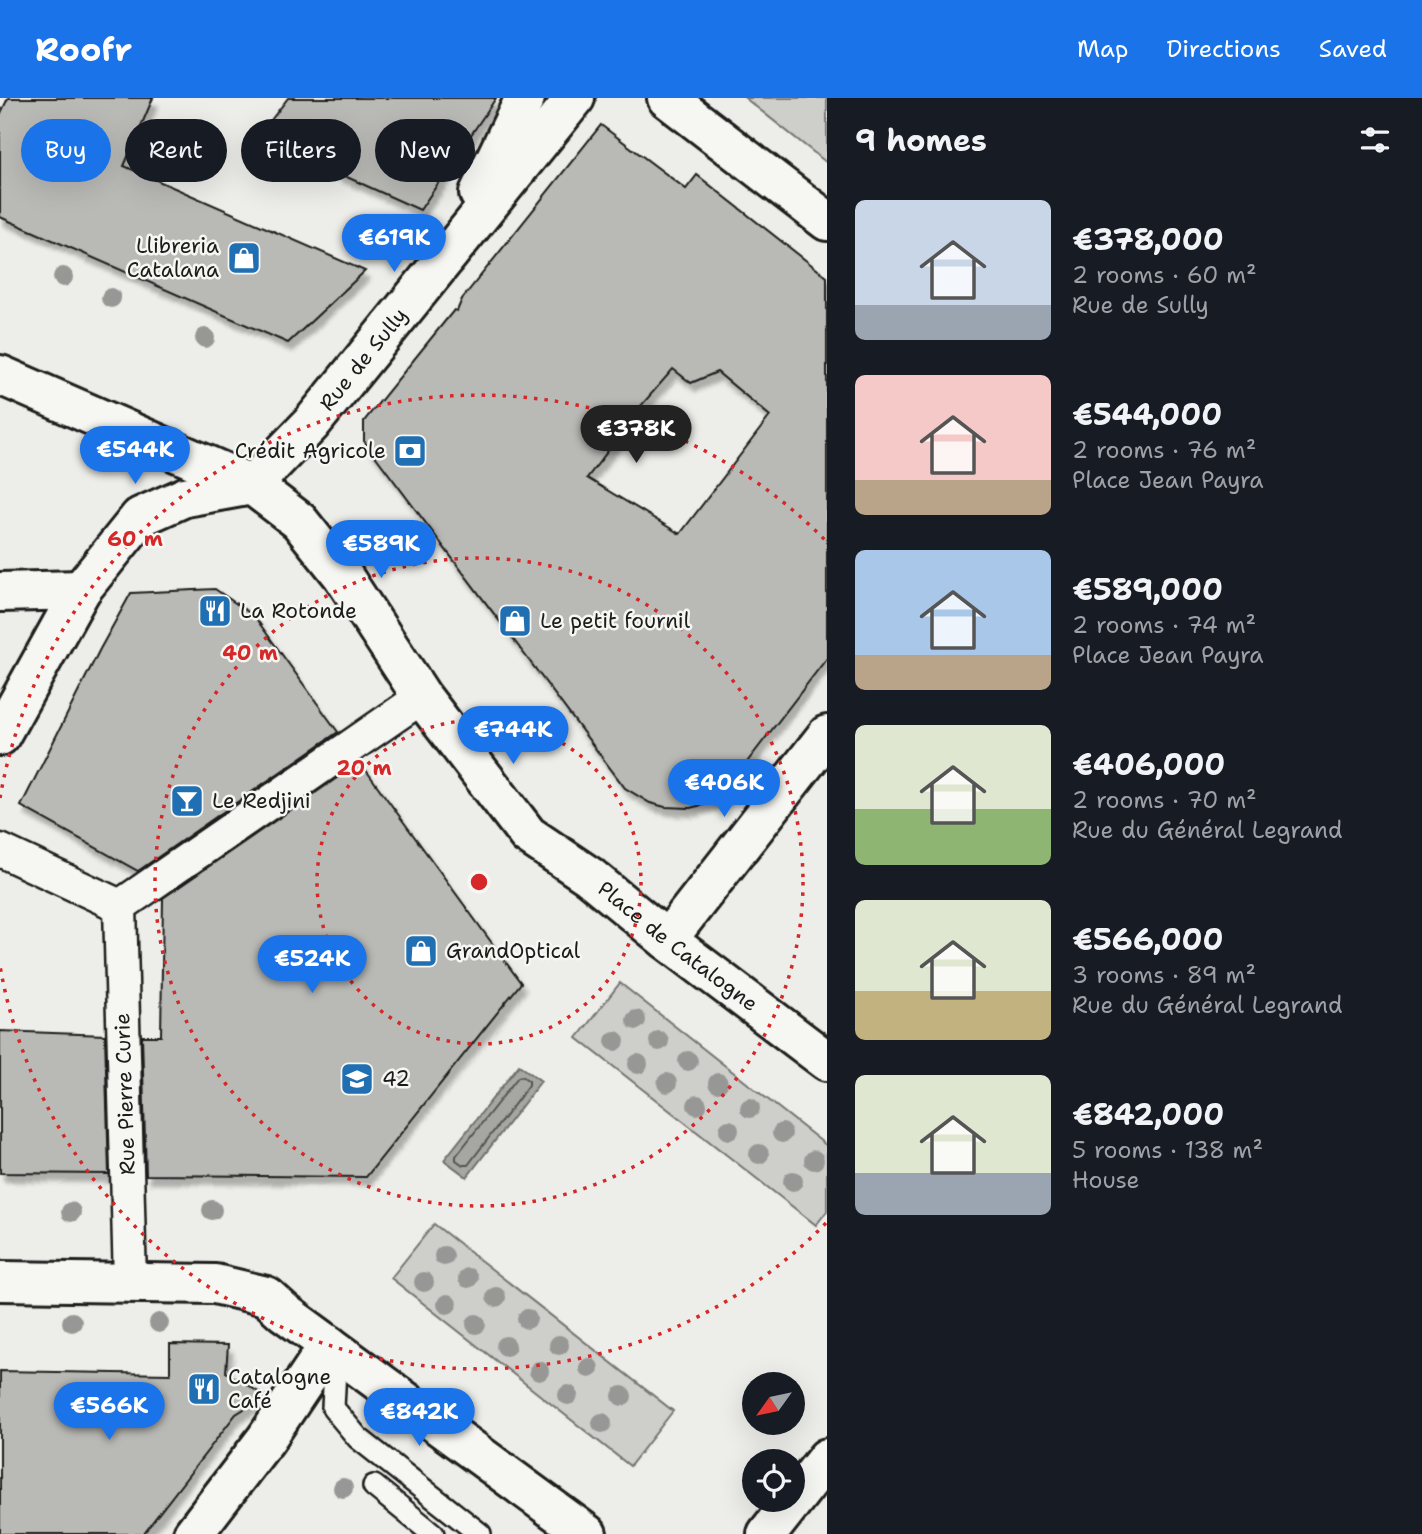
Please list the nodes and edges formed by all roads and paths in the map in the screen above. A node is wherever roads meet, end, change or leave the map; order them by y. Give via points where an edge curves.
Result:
1 (525, 98) edge
2 (575, 98) edge
3 (667, 98) edge
4 (827, 221) edge
5 (451, 252) junction
6 (0, 374) edge
7 (252, 485) junction
8 (81, 590) junction
9 (0, 592) edge
10 (422, 697) junction
11 (827, 735) edge
12 (0, 736) edge
13 (0, 850) edge
14 (120, 906) junction
15 (667, 940) junction
16 (827, 1061) edge
17 (0, 1281) edge
18 (130, 1282) junction
19 (329, 1345) junction
20 (827, 1458) edge
21 (374, 1486) dead end
22 (193, 1534) edge
23 (433, 1534) edge
24 (480, 1534) edge
25 (587, 1534) edge
26 (767, 1534) edge

1 - 5 street
2 - 5 street, Rue de Sully
3 - 4 street
5 - 7 street, Rue de Sully via 312,424
6 - 7 street, Place de Catalogne
7 - 8 street via 184,497 140,517
7 - 10 street, Place de Catalogne via 299,521 343,576
8 - 9 street
8 - 12 street
10 - 14 street
10 - 15 street, Place de Catalogne via 528,835 589,876
11 - 15 street
13 - 14 street
14 - 18 street, Rue Pierre Curie
15 - 16 street, Place de Catalogne
17 - 18 street
18 - 19 street via 215,1284 266,1296
19 - 22 street via 266,1439
19 - 24 lane via 335,1368 333,1408 358,1438
19 - 25 street
20 - 26 street
21 - 23 lane

